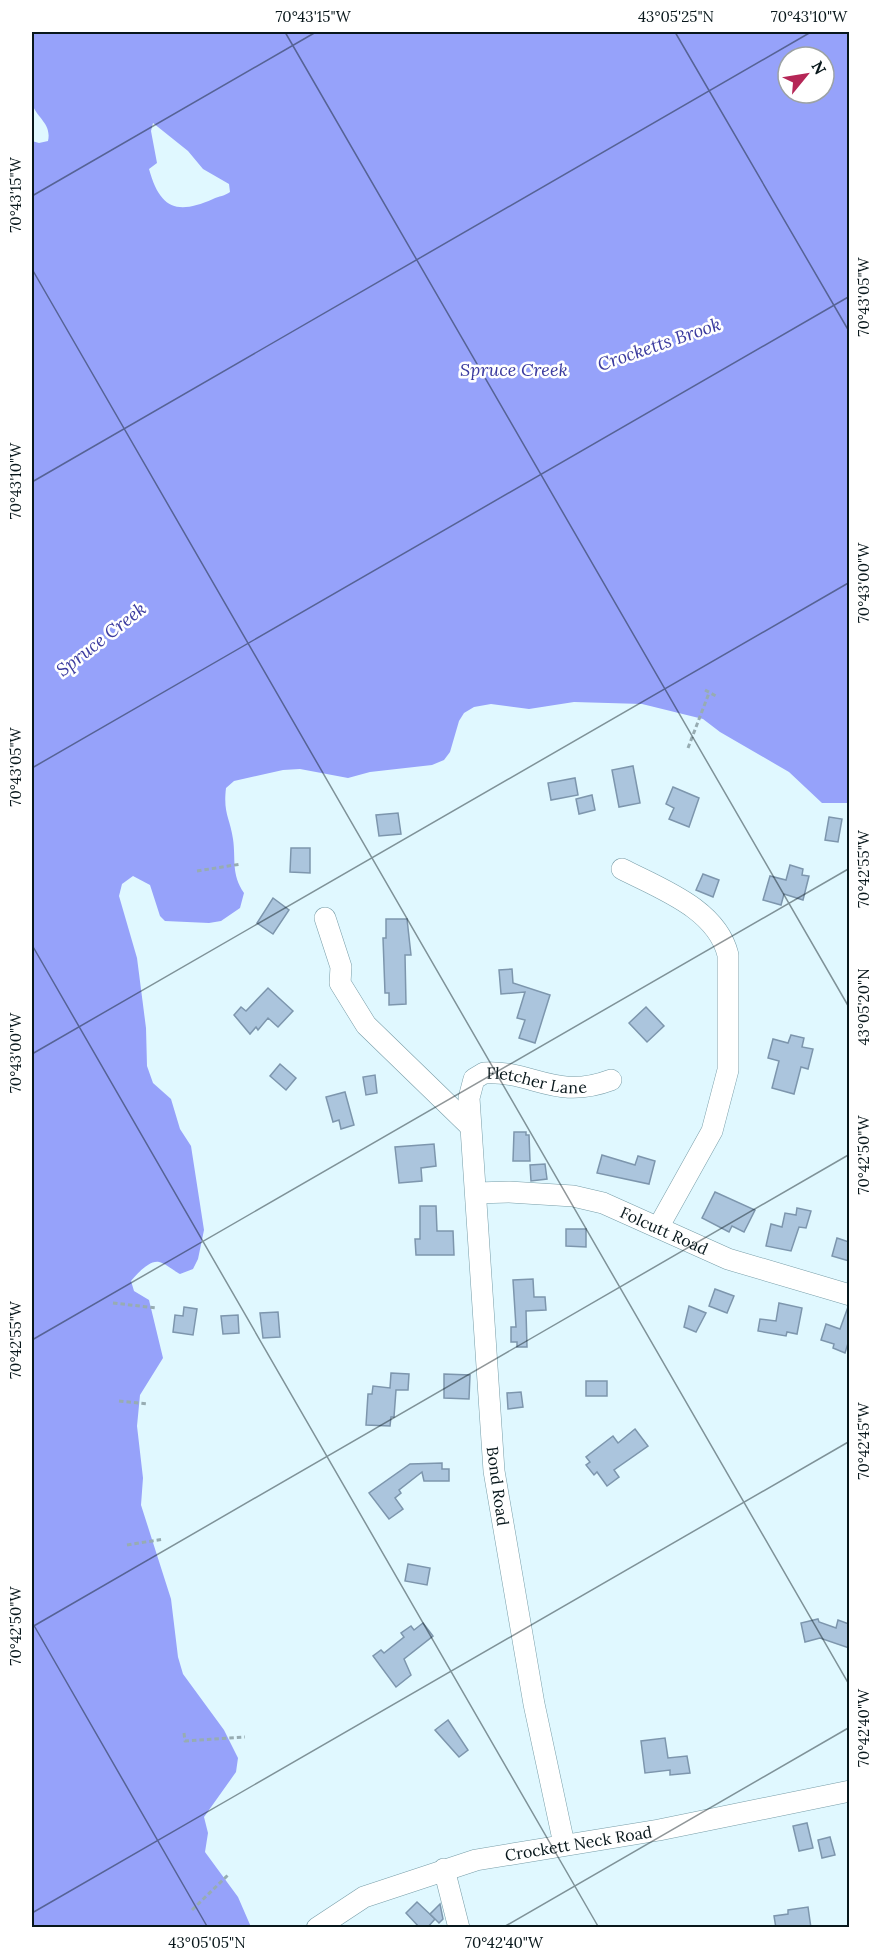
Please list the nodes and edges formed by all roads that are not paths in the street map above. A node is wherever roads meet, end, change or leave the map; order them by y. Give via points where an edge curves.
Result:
1 (622, 869) dead end
2 (325, 918) dead end
3 (611, 1080) dead end
4 (469, 1125) junction
5 (476, 1193) junction
6 (658, 1226) junction
7 (849, 1295) edge
8 (849, 1791) edge
9 (564, 1844) junction
10 (444, 1869) junction
11 (317, 1928) edge
12 (459, 1928) edge

1 - 6 street via 709,920 724,940 728,955 728,1070 712,1131
2 - 4 street via 341,967 340,983 366,1025
3 - 4 street, Fletcher Lane via 572,1088 484,1073 471,1085
4 - 5 street, Bond Road
5 - 6 street, Folcutt Road via 573,1196 617,1208
5 - 9 street, Bond Road via 494,1471 534,1704
6 - 7 street, Folcutt Road via 746,1265
8 - 9 street, Crockett Neck Road via 659,1830
9 - 10 street, Crockett Neck Road
10 - 11 street, Crockett Neck Road via 364,1897
10 - 12 street

